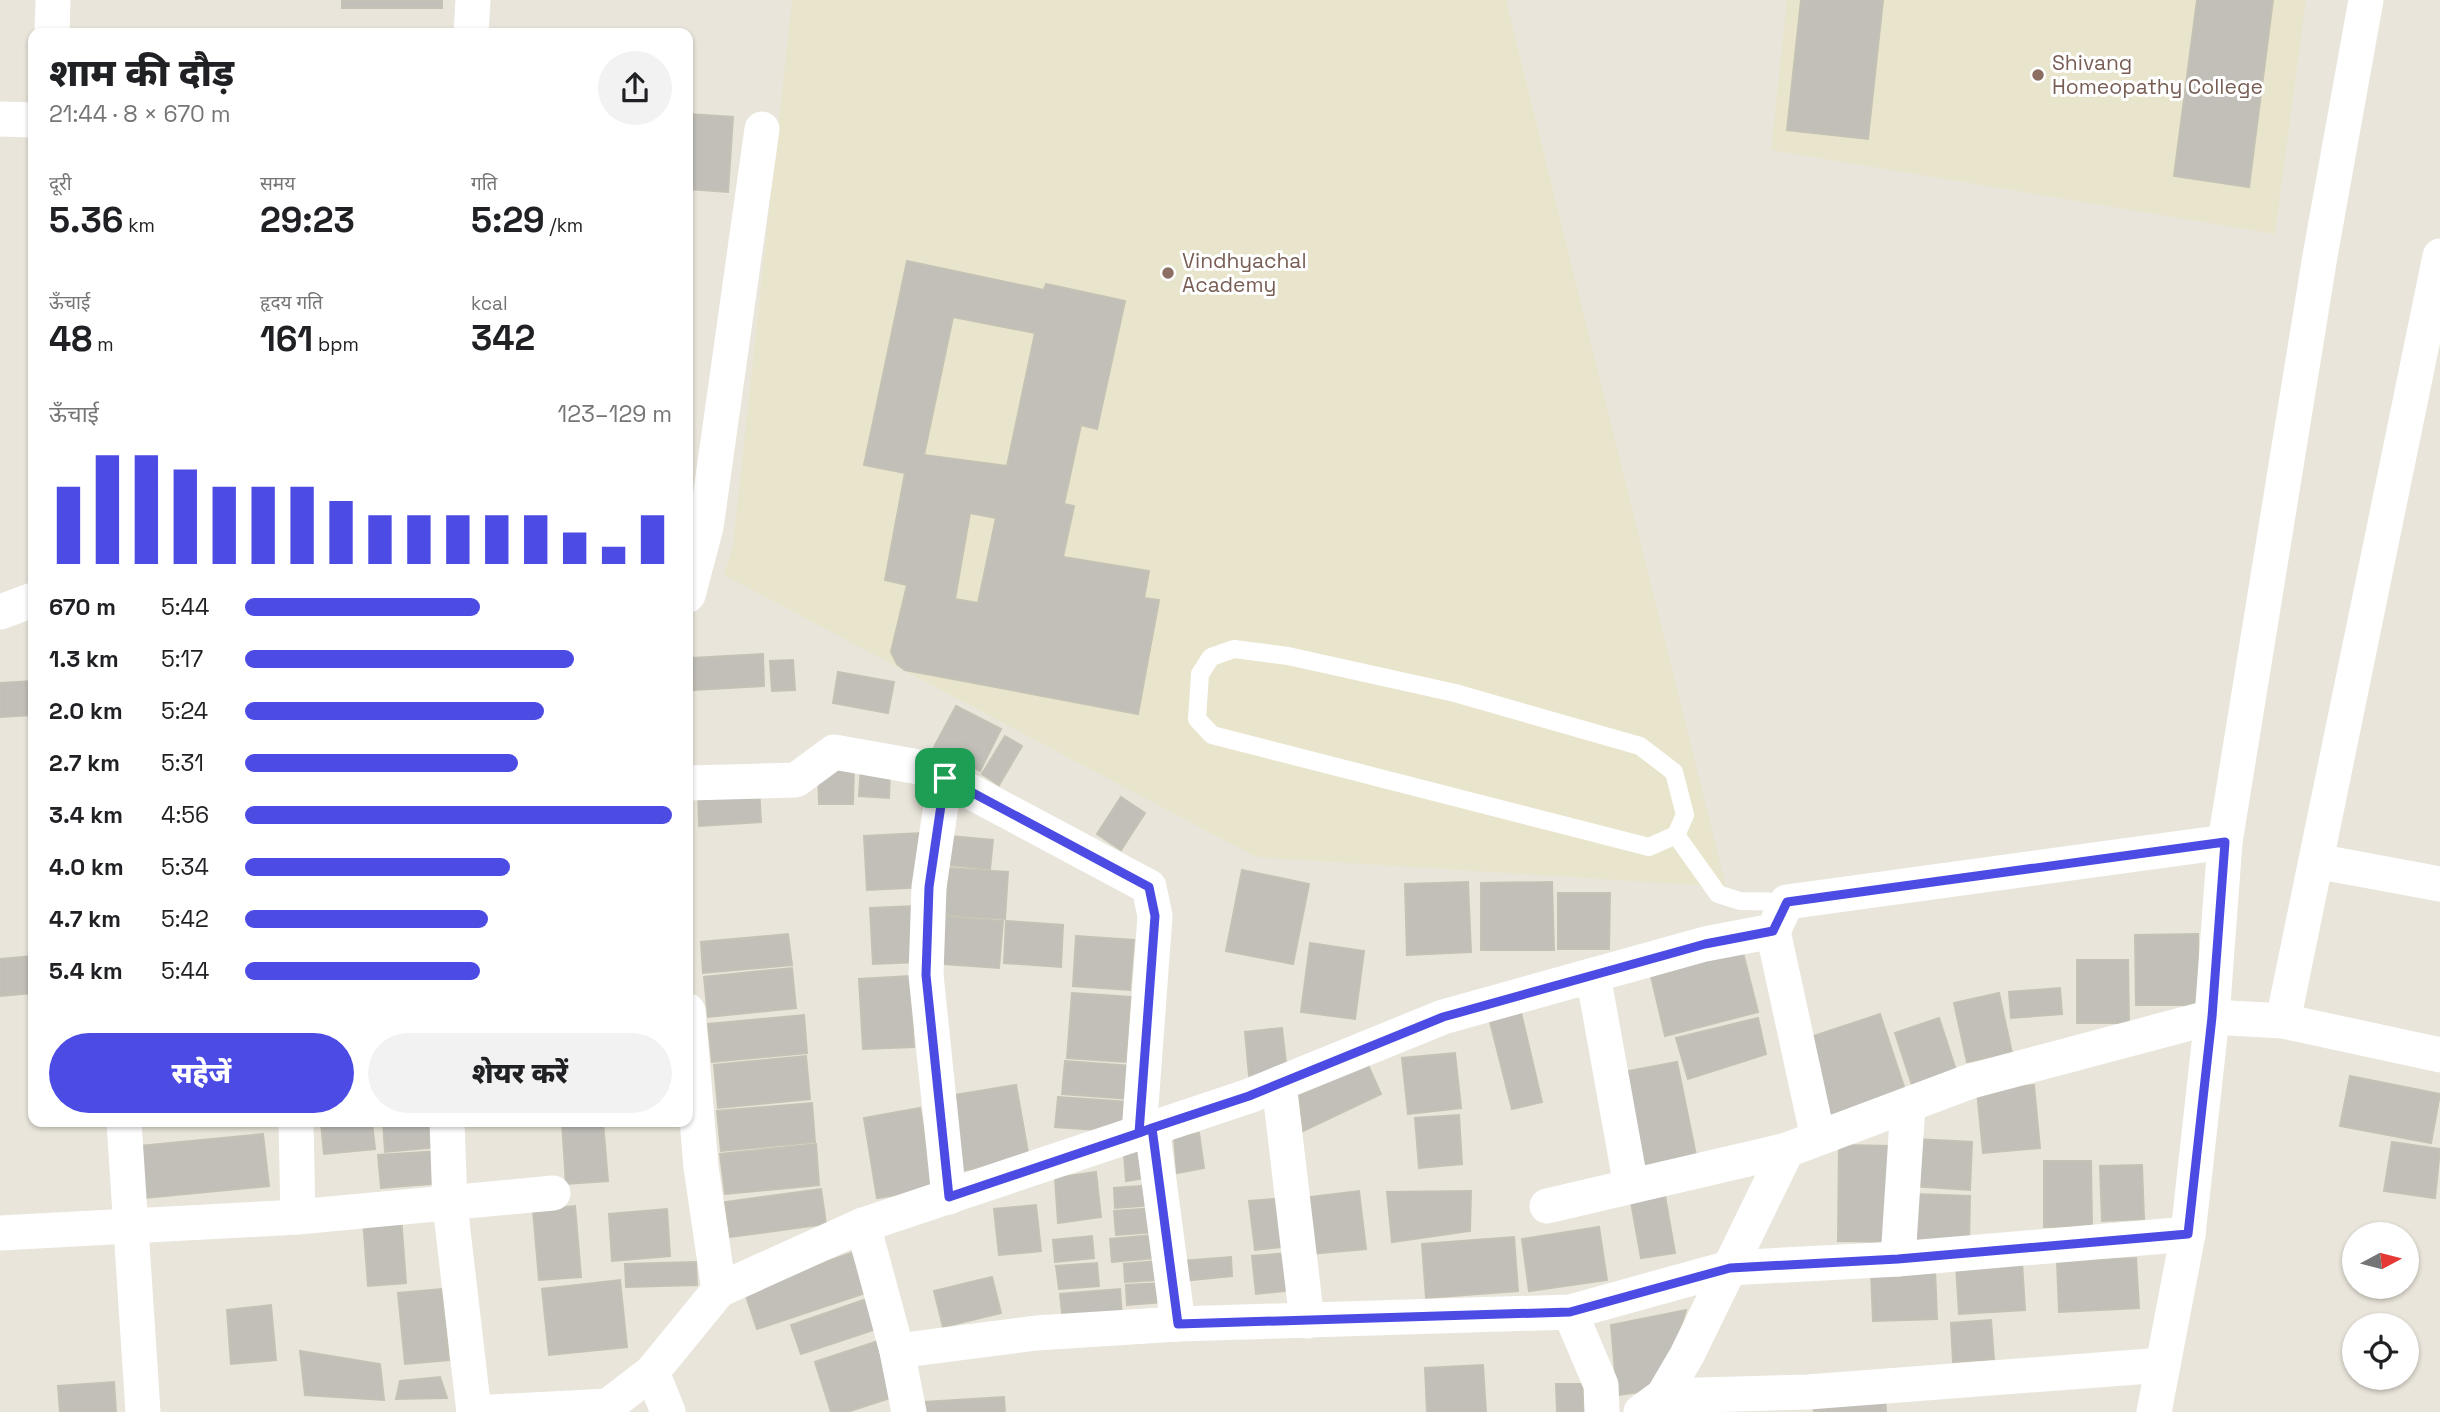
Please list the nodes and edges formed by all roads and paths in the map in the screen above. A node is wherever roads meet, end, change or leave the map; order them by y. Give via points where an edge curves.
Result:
1 (53, 0) edge
2 (473, 0) edge
3 (2366, 0) edge
4 (52, 28) edge
5 (471, 28) edge
6 (0, 119) edge
7 (28, 120) edge
8 (762, 129) dead end
9 (2440, 256) edge
10 (693, 577) edge
11 (28, 602) edge
12 (0, 612) edge
13 (945, 778) junction
14 (693, 783) edge
15 (1676, 835) junction
16 (2225, 842) junction
17 (2316, 862) junction
18 (2440, 884) edge
19 (1780, 917) junction
20 (1593, 975) junction
21 (2212, 1017) junction
22 (2283, 1021) junction
23 (2440, 1055) edge
24 (693, 1071) edge
25 (1279, 1084) junction
26 (1908, 1105) junction
27 (124, 1127) edge
28 (296, 1127) edge
29 (447, 1127) edge
30 (1145, 1131) junction
31 (1803, 1144) junction
32 (1631, 1186) junction
33 (553, 1193) dead end
34 (949, 1197) junction
35 (450, 1205) junction
36 (1547, 1206) dead end
37 (298, 1217) junction
38 (863, 1225) junction
39 (132, 1226) junction
40 (0, 1233) edge
41 (2188, 1234) junction
42 (1898, 1259) junction
43 (1730, 1268) junction
44 (719, 1290) junction
45 (1570, 1312) junction
46 (1307, 1321) junction
47 (1178, 1324) junction
48 (897, 1351) junction
49 (2163, 1365) junction
50 (652, 1372) junction
51 (1652, 1404) edge
52 (604, 1409) edge
53 (143, 1412) edge
54 (474, 1412) edge
55 (492, 1412) edge
56 (668, 1412) edge
57 (909, 1412) edge
58 (1602, 1412) edge
59 (2154, 1412) edge

1 - 4 street
2 - 5 street
3 - 16 street
6 - 7 street
8 - 10 street via 706,527
9 - 17 street
11 - 12 street
13 - 14 street via 919,767 834,752 796,780
13 - 30 street via 1149,887 1155,916
13 - 34 street via 929,887 926,975
15 - 15 lane via 1649,847 1212,735 1197,719 1200,674 1211,657 1234,649 1288,656 1455,693 1640,746 1674,772 1685,816
15 - 19 lane via 1718,894
16 - 19 street
16 - 21 street
17 - 18 street
17 - 22 street
19 - 20 street via 1705,944
19 - 31 street
20 - 25 street via 1443,1017
20 - 32 street
21 - 22 street
21 - 26 street via 1971,1081
21 - 41 street
22 - 23 street
24 - 44 street
25 - 30 street
25 - 46 street
26 - 31 street
26 - 42 street
27 - 39 street
28 - 37 street
29 - 35 street
30 - 34 street
30 - 47 street
31 - 32 street
31 - 43 street
32 - 36 street
33 - 35 street
34 - 38 street
35 - 37 street
35 - 54 street
37 - 39 street
38 - 44 street
38 - 48 street
39 - 40 street
39 - 53 street
41 - 42 street
41 - 49 street
42 - 43 street
43 - 45 street
43 - 51 street via 1688,1355
44 - 50 street
45 - 46 street
45 - 58 street via 1601,1385
46 - 47 street
47 - 48 street via 1037,1333
48 - 57 street
49 - 51 street
49 - 59 street
50 - 52 street
50 - 56 street
52 - 55 street

